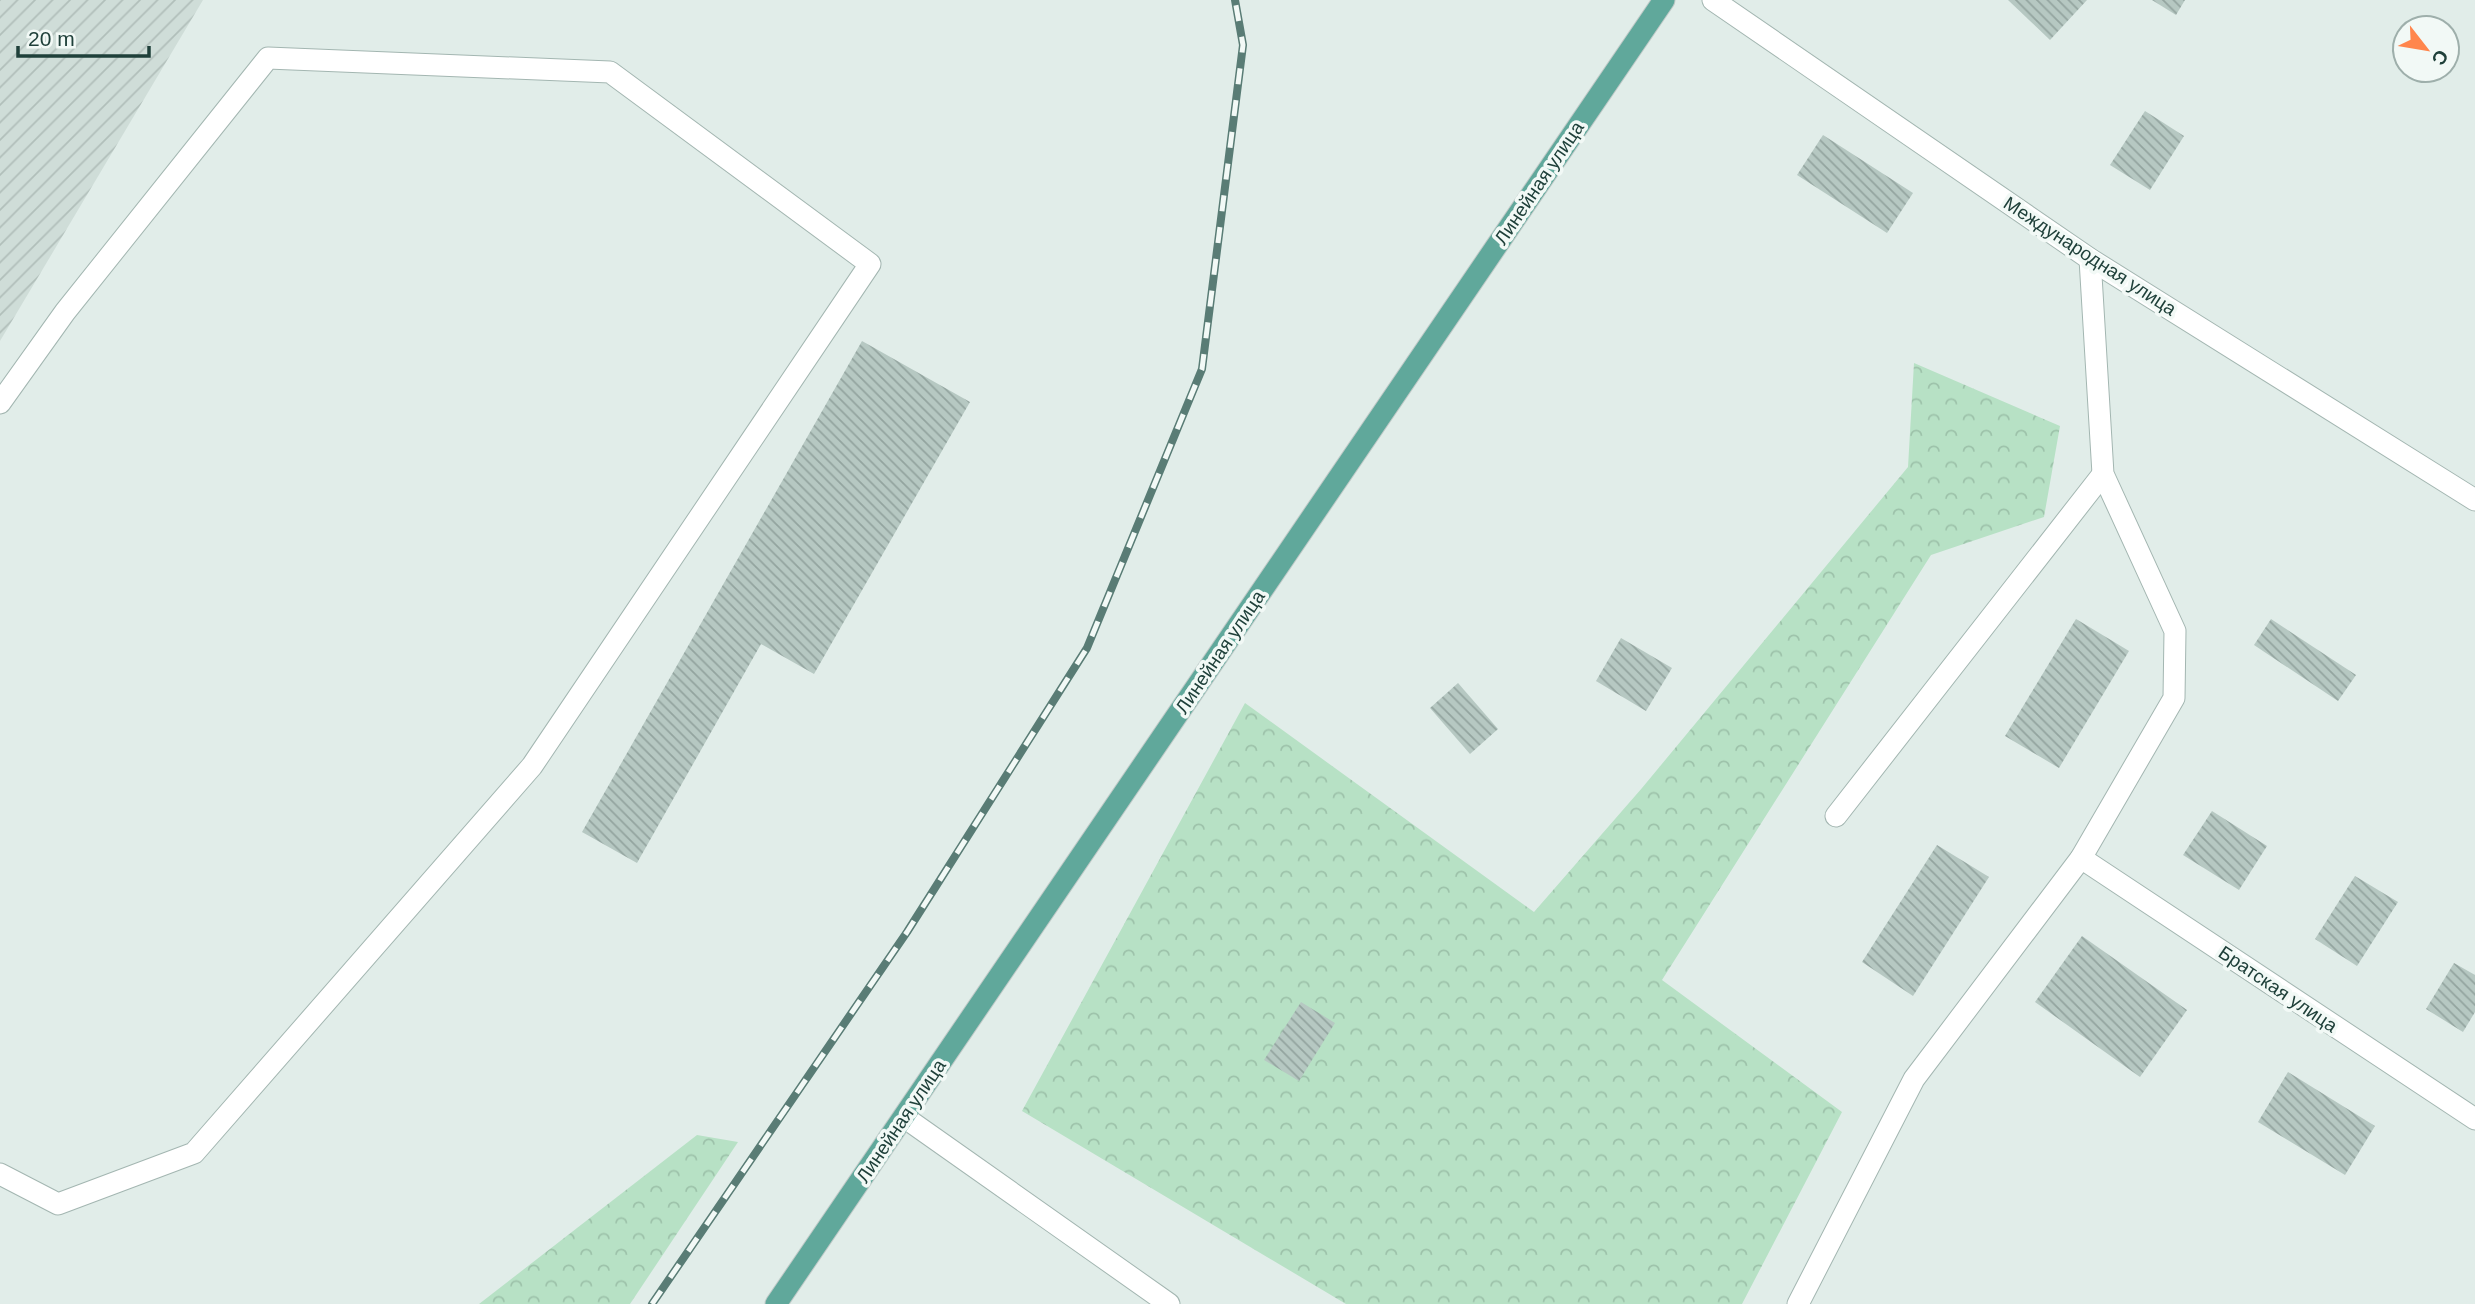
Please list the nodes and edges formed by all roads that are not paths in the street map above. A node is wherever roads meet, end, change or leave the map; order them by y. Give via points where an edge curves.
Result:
1 (1664, 0) edge
2 (1713, 0) edge
3 (2090, 259) junction
4 (0, 402) edge
5 (2104, 474) junction
6 (2475, 500) edge
7 (1836, 816) dead end
8 (2081, 858) junction
9 (904, 1117) junction
10 (2475, 1119) edge
11 (0, 1174) edge
12 (776, 1304) edge
13 (1169, 1304) edge
14 (1797, 1304) edge

1 - 9 main road, Линейная улица
2 - 3 street, Международная улица
3 - 5 street
3 - 6 street, Международная улица
4 - 11 street via 65,312 268,58 610,72 870,264 532,766 194,1153 58,1204
5 - 7 street
5 - 8 street via 2175,631 2174,698
8 - 10 street, Братская улица
8 - 14 street via 1914,1079
9 - 12 main road, Линейная улица
9 - 13 street

